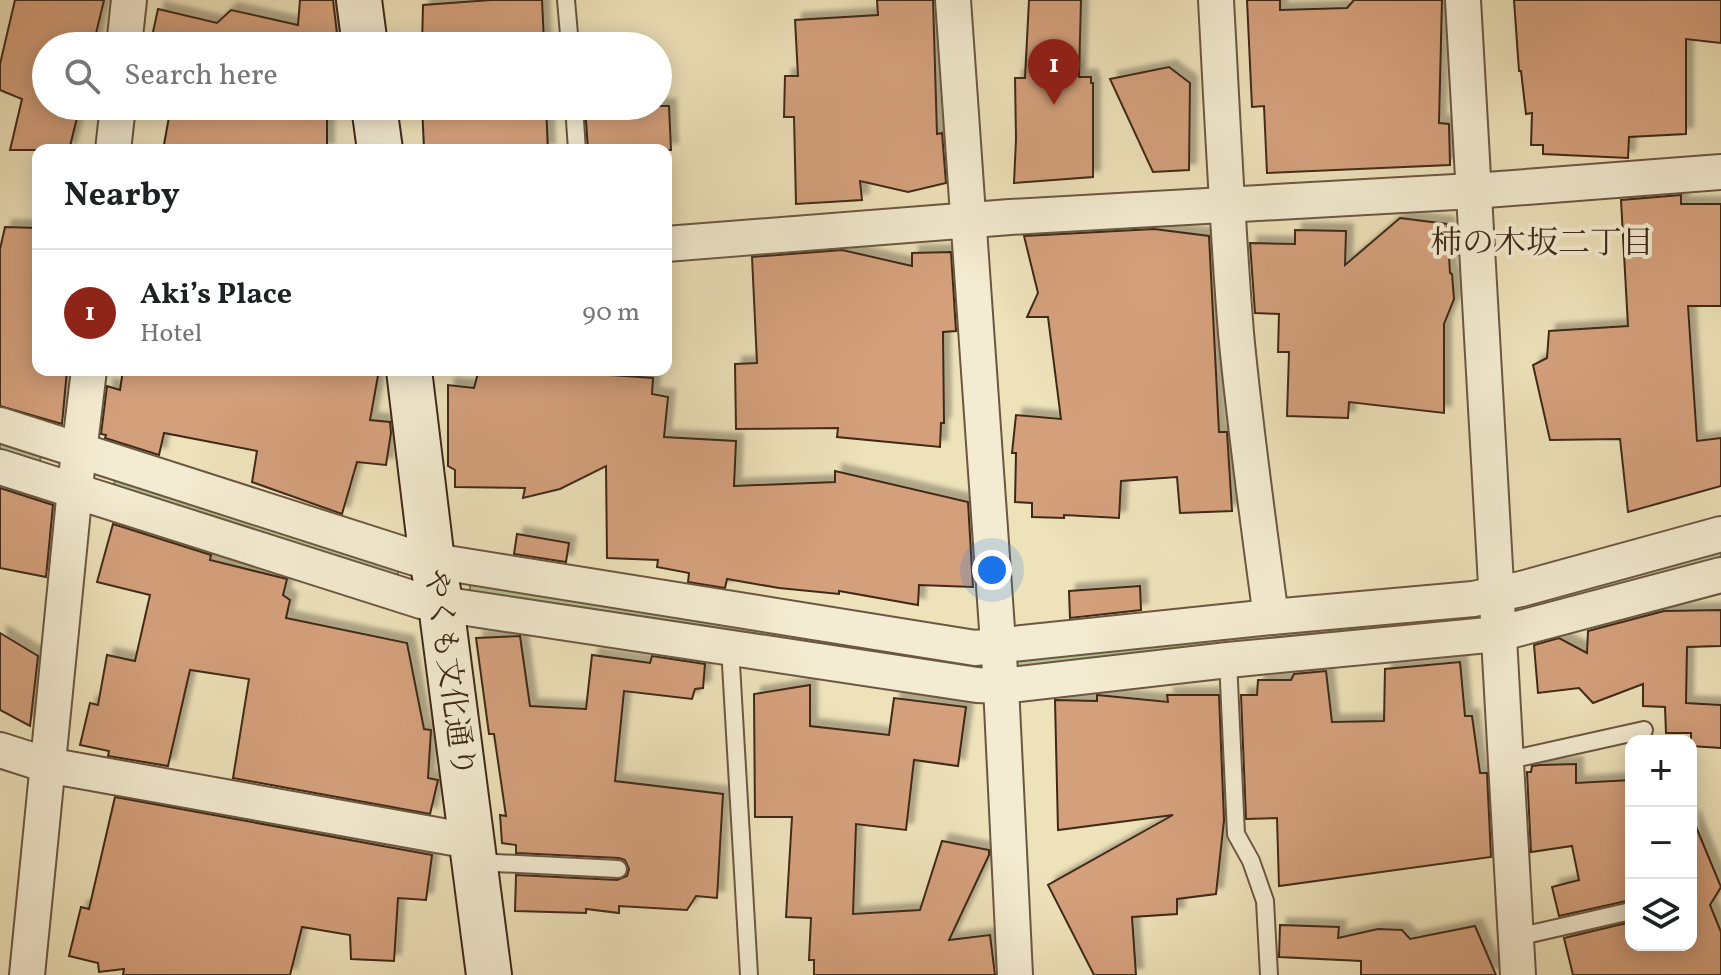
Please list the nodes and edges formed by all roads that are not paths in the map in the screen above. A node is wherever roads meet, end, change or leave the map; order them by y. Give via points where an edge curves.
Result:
1 (129, 0) edge
2 (359, 0) edge
3 (566, 0) edge
4 (953, 0) edge
5 (1216, 0) edge
6 (1463, 0) edge
7 (126, 32) edge
8 (363, 32) edge
9 (569, 32) edge
10 (116, 120) edge
11 (376, 120) edge
12 (575, 120) edge
13 (114, 144) edge
14 (379, 144) edge
15 (577, 144) edge
16 (1721, 172) edge
17 (1473, 191) junction
18 (1226, 204) junction
19 (968, 221) junction
20 (672, 244) edge
21 (88, 376) edge
22 (410, 376) edge
23 (0, 425) edge
24 (80, 451) junction
25 (0, 467) edge
26 (74, 492) junction
27 (1721, 534) edge
28 (432, 561) junction
29 (1721, 575) edge
30 (1496, 595) junction
31 (441, 605) junction
32 (1271, 617) junction
33 (1498, 634) junction
34 (998, 646) junction
35 (730, 647) junction
36 (1228, 660) junction
37 (1001, 686) junction
38 (1644, 730) dead end
39 (0, 750) edge
40 (1505, 761) junction
41 (47, 765) junction
42 (472, 851) junction
43 (618, 869) dead end
44 (1625, 912) edge
45 (1517, 937) junction
46 (27, 975) edge
47 (489, 975) edge
48 (749, 975) edge
49 (1015, 975) edge
50 (1269, 975) edge
51 (1518, 975) edge

1 - 7 street
2 - 8 street
3 - 9 lane
4 - 19 street
5 - 18 street
6 - 17 street
10 - 13 street
11 - 14 street
12 - 15 lane
16 - 17 street
17 - 18 street
17 - 30 street
18 - 19 street
18 - 32 street
19 - 20 street
19 - 34 street
21 - 24 street
22 - 28 street, やくも文化通り
23 - 24 street
24 - 26 street
24 - 28 street
25 - 26 street
26 - 31 street
26 - 41 street
27 - 30 street
28 - 31 street, やくも文化通り
28 - 34 street via 975,648
29 - 33 street
30 - 32 street
30 - 33 street
31 - 35 street
31 - 42 street, やくも文化通り
32 - 34 street
33 - 36 street
33 - 40 street
34 - 37 street
35 - 37 street
35 - 48 lane
36 - 37 street
36 - 50 lane via 1236,834 1265,901
37 - 49 street
38 - 40 lane
39 - 41 street
40 - 45 street
41 - 42 street
41 - 46 street
42 - 43 lane
42 - 47 street, やくも文化通り
44 - 45 lane
45 - 51 street

